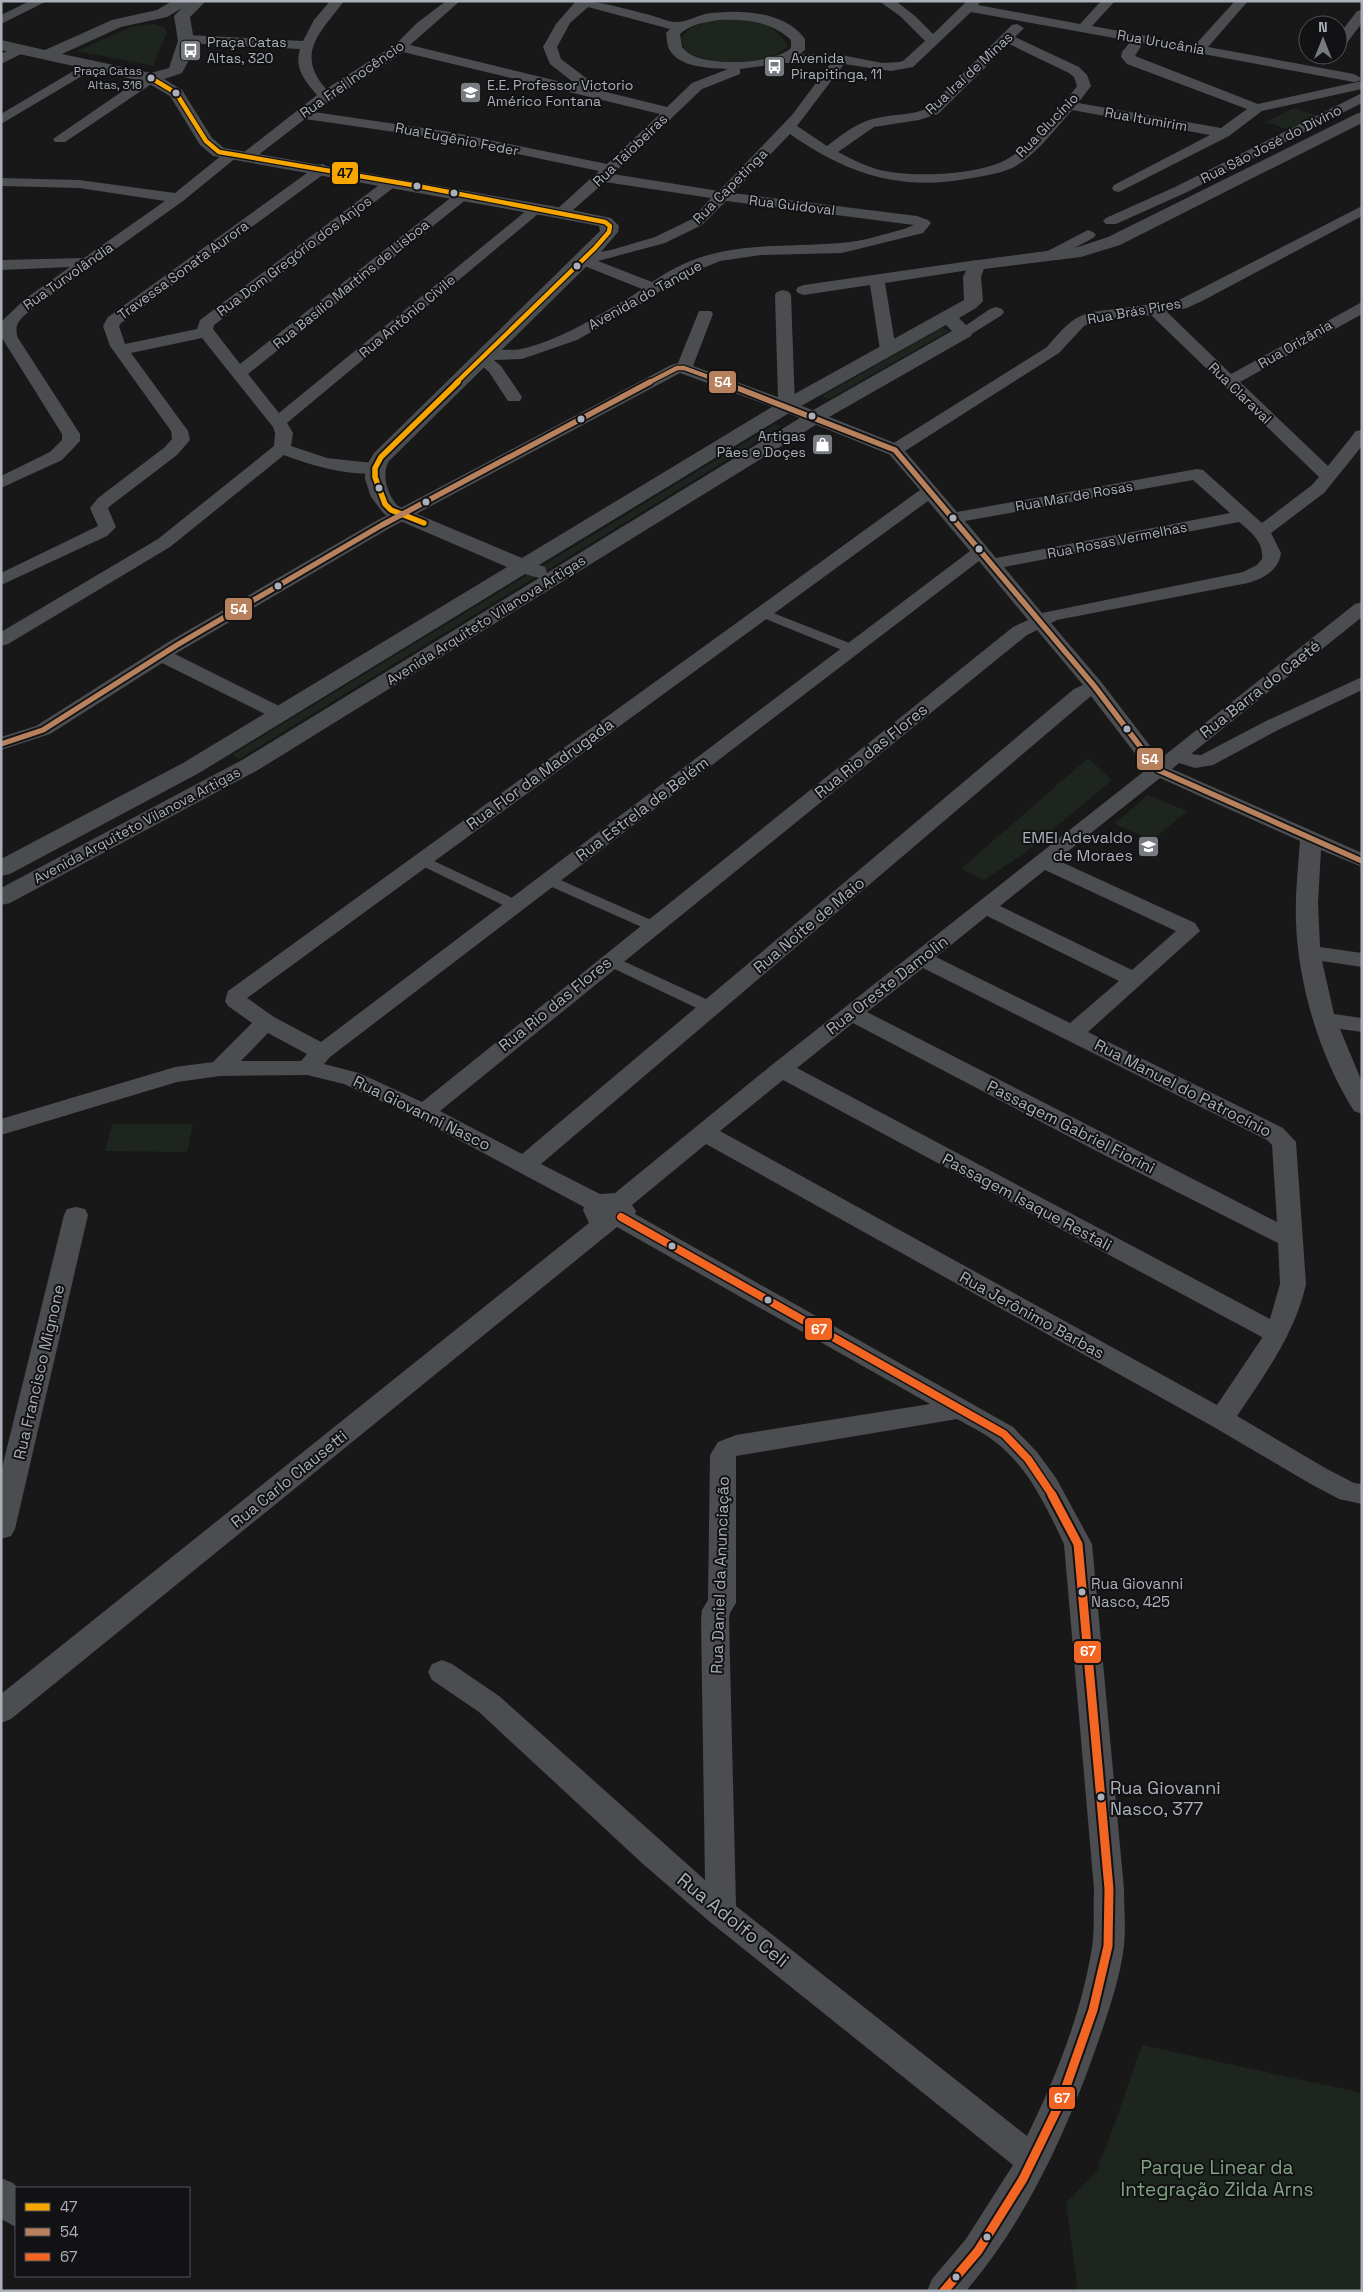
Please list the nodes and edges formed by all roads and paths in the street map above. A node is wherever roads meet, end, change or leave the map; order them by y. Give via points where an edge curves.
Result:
1 (41, 1) edge
2 (183, 1) edge
3 (199, 1) edge
4 (338, 1) edge
5 (454, 1) edge
6 (885, 1) edge
7 (1109, 1) edge
8 (1242, 1) edge
9 (586, 2) edge
10 (972, 4) edge
11 (1362, 14) edge
12 (714, 17) junction
13 (1027, 18) junction
14 (140, 19) junction
15 (765, 19) junction
16 (1, 20) edge
17 (679, 27) junction
18 (1083, 28) junction
19 (184, 32) junction
20 (1348, 32) edge
21 (795, 36) junction
22 (1007, 38) junction
23 (1139, 38) junction
24 (932, 41) junction
25 (1, 45) edge
26 (308, 45) junction
27 (401, 47) junction
28 (20, 49) junction
29 (1199, 49) junction
30 (49, 54) junction
31 (682, 55) junction
32 (784, 59) junction
33 (1, 60) edge
34 (841, 60) junction
35 (92, 64) junction
36 (752, 66) junction
37 (176, 70) junction
38 (151, 78) junction
39 (698, 86) junction
40 (1359, 87) edge
41 (176, 93) junction
42 (325, 96) junction
43 (605, 96) junction
44 (1068, 105) junction
45 (1257, 108) junction
46 (671, 112) junction
47 (302, 114) junction
48 (1362, 117) edge
49 (1, 120) edge
50 (790, 127) junction
51 (1224, 133) junction
52 (60, 139) dead end
53 (827, 153) junction
54 (240, 155) junction
55 (322, 168) junction
56 (606, 173) junction
57 (1, 182) edge
58 (392, 182) junction
59 (463, 195) junction
60 (724, 196) junction
61 (1185, 196) junction
62 (178, 198) junction
63 (1158, 200) junction
64 (536, 209) junction
65 (1362, 210) edge
66 (561, 213) junction
67 (1111, 221) dead end
68 (923, 224) joint
69 (1088, 235) dead end
70 (1047, 257) junction
71 (583, 260) junction
72 (88, 262) junction
73 (1, 265) edge
74 (977, 265) junction
75 (878, 281) junction
76 (652, 288) junction
77 (804, 290) dead end
78 (783, 295) dead end
79 (1362, 306) edge
80 (1155, 310) junction
81 (996, 312) dead end
82 (705, 314) dead end
83 (947, 316) junction
84 (207, 332) junction
85 (964, 332) junction
86 (121, 350) junction
87 (888, 350) junction
88 (484, 357) junction
89 (684, 368) junction
90 (239, 373) junction
91 (1228, 382) junction
92 (787, 384) junction
93 (824, 386) junction
94 (514, 396) dead end
95 (787, 406) junction
96 (815, 417) junction
97 (278, 422) junction
98 (1362, 435) edge
99 (282, 448) junction
100 (895, 450) junction
101 (375, 468) junction
102 (1197, 474) joint
103 (1328, 476) junction
104 (1, 483) edge
105 (930, 491) junction
106 (402, 515) junction
107 (1243, 516) junction
108 (952, 518) junction
109 (1261, 532) junction
110 (985, 558) junction
111 (523, 566) junction
112 (552, 579) junction
113 (1, 580) edge
114 (1362, 608) edge
115 (763, 613) junction
116 (1038, 620) junction
117 (1, 640) edge
118 (852, 648) junction
119 (162, 655) junction
120 (1362, 683) edge
121 (1095, 687) junction
122 (280, 714) junction
123 (1, 744) edge
124 (1176, 755) junction
125 (1158, 770) junction
126 (1311, 839) junction
127 (421, 860) junction
128 (1042, 861) junction
129 (1362, 861) edge
130 (1, 869) edge
131 (549, 880) junction
132 (1, 898) edge
133 (515, 906) junction
134 (985, 907) junction
135 (652, 926) junction
136 (1309, 952) junction
137 (921, 958) junction
138 (610, 960) junction
139 (1362, 960) edge
140 (1133, 979) junction
141 (711, 1008) junction
142 (851, 1013) junction
143 (1325, 1020) junction
144 (266, 1022) junction
145 (1362, 1025) edge
146 (1073, 1033) junction
147 (314, 1060) junction
148 (220, 1069) junction
149 (780, 1069) junction
150 (1359, 1096) edge
151 (424, 1112) junction
152 (1, 1127) edge
153 (703, 1132) junction
154 (524, 1165) junction
155 (608, 1212) junction
156 (76, 1215) dead end
157 (1291, 1239) junction
158 (1275, 1333) junction
159 (962, 1409) junction
160 (1221, 1420) junction
161 (1362, 1494) edge
162 (1, 1530) edge
163 (442, 1672) dead end
164 (1, 1711) edge
165 (721, 1912) junction
166 (1032, 2160) junction
167 (1, 2194) edge
168 (15, 2210) edge
169 (944, 2291) edge

1 - 16 street
2 - 14 main road via 162,14
3 - 19 main road via 184,14
4 - 26 street via 322,17
5 - 27 street, Rua Frei Inocêncio
6 - 24 street via 914,20
7 - 18 street
8 - 29 street
9 - 17 street
9 - 43 street via 571,14 553,39 550,53 564,70
10 - 13 street, Rua Urucânia
10 - 24 street
11 - 20 street
12 - 15 street
12 - 15 street via 744,4
12 - 17 street
13 - 18 street, Rua Urucânia
13 - 22 street, Rua Iraí de Minas
14 - 19 main road via 166,20
14 - 30 main road via 117,23
15 - 21 street via 781,25
17 - 31 street via 673,33 673,42
18 - 23 street, Rua Urucânia
19 - 26 street
19 - 37 main road
21 - 32 street via 800,43 798,48
21 - 34 street
22 - 44 street, Rua Glucínio via 1074,70 1080,76 1084,86
22 - 53 street, Rua Iraí de Minas via 933,111 916,118 871,124
23 - 29 street, Rua Urucânia
23 - 45 street via 1129,52 1128,57 1132,61
24 - 34 street via 903,66 887,67
25 - 28 main road
26 - 42 street via 304,59 306,72
27 - 42 street, Rua Frei Inocêncio
27 - 43 street
28 - 30 main road
28 - 33 street
29 - 40 street, Rua Urucânia via 1322,67
30 - 35 main road
31 - 36 street via 704,64
31 - 39 street via 685,68
32 - 34 street
32 - 36 street
34 - 50 street, Rua Capetinga
35 - 38 main road
35 - 49 street
36 - 39 street, Rua Taiobeiras
37 - 38 main road
37 - 41 main road
38 - 41 main road
38 - 52 street
39 - 46 street, Rua Taiobeiras
40 - 45 street
40 - 61 street, Rua São José do Divino
41 - 54 main road via 211,147 219,152
42 - 47 street, Rua Frei Inocêncio
43 - 46 street
44 - 51 street, Rua Itumirim
44 - 53 street, Rua Glucínio via 1014,161 948,178 885,175 856,168
45 - 51 street
46 - 56 street, Rua Taiobeiras
47 - 54 street, Rua Frei Inocêncio
47 - 56 street, Rua Eugênio Feder via 450,136
48 - 61 main road, Rua São José do Divino
50 - 53 street, Rua Glucínio
50 - 60 street, Rua Capetinga
51 - 63 street via 1119,188
54 - 55 main road
54 - 62 street, Rua Turvolândia
55 - 58 main road
55 - 86 street, Travessa Sonata Aurora via 114,320 111,326
56 - 60 street, Rua Guidoval
56 - 66 street, Rua Taiobeiras
57 - 62 street via 79,184
58 - 59 main road
58 - 84 street, Rua Dom Gregório dos Anjos via 211,319 205,326
59 - 64 main road
59 - 90 street, Rua Basílio Martins de Lisboa
60 - 68 street, Rua Guidoval
60 - 71 street, Rua Capetinga via 697,222 680,232 639,247
61 - 63 street, Rua São José do Divino
61 - 70 main road, Rua São José do Divino via 1134,232 1099,247
62 - 72 street, Rua Turvolândia
63 - 67 street, Rua São José do Divino
64 - 66 main road
64 - 97 street, Rua Antônio Civile
65 - 80 street, Rua Brás Pires via 1198,298
66 - 71 main road via 605,222 610,226
68 - 76 street, Avenida do Tanque via 918,230 908,233 842,248 761,250 716,257
69 - 70 street, Rua São José do Divino
70 - 74 main road, Rua São José do Divino
71 - 76 street
71 - 88 main road
72 - 73 street
72 - 104 street, Rua Turvolândia via 17,312 9,322 10,338 71,434 71,441 56,456
74 - 75 street
74 - 83 main road, Avenida Arquiteto Vilanova Artigas via 972,277 974,301
75 - 77 street
75 - 87 street
76 - 88 street, Avenida do Tanque via 571,336 522,354
78 - 92 street
79 - 91 street, Rua Orizânia
80 - 91 street, Rua Claraval
80 - 100 street, Rua Brás Pires via 1079,321 1053,350
81 - 85 street, Avenida Arquiteto Vilanova Artigas
82 - 89 street
83 - 85 main road
83 - 87 main road, Avenida Arquiteto Vilanova Artigas
84 - 86 street
84 - 90 street, Rua Dom Gregório dos Anjos
85 - 96 main road, Avenida Arquiteto Vilanova Artigas
86 - 113 street, Travessa Sonata Aurora via 179,431 181,440 104,502 100,508 107,527 101,532
87 - 93 main road, Avenida Arquiteto Vilanova Artigas
88 - 94 street
88 - 101 main road via 380,457
89 - 95 street
89 - 106 street via 677,368
90 - 97 street, Rua Dom Gregório dos Anjos
91 - 103 street, Rua Claraval
92 - 93 street via 807,389
92 - 95 street
93 - 95 main road, Avenida Arquiteto Vilanova Artigas
95 - 96 street
95 - 111 main road, Avenida Arquiteto Vilanova Artigas
96 - 100 street
96 - 112 main road, Avenida Arquiteto Vilanova Artigas
97 - 99 street, Rua Dom Gregório dos Anjos via 284,432
98 - 103 street
99 - 101 street via 309,458 355,468
99 - 117 street via 164,543
100 - 105 street
101 - 106 main road via 384,504
102 - 107 street, Rua Rio das Flores
102 - 108 street, Rua Mar de Rosas
103 - 109 street via 1318,489
105 - 108 street
105 - 115 street, Rua Flor da Madrugada
106 - 111 main road
106 - 119 street
107 - 109 street, Rua Rio das Flores
107 - 110 street, Rua Rosas Vermelhas
108 - 110 street
109 - 116 street, Rua Rio das Flores via 1272,553 1270,563 1261,572
110 - 116 street
110 - 118 street, Rua Estrela de Belém
111 - 112 main road
111 - 122 main road, Avenida Arquiteto Vilanova Artigas
112 - 132 main road, Avenida Arquiteto Vilanova Artigas via 250,765
114 - 124 street, Rua Barra do Caeté
115 - 118 street
115 - 127 street, Rua Flor da Madrugada
116 - 121 street
116 - 135 street, Rua Rio das Flores via 1020,631
118 - 131 street, Rua Estrela de Belém
119 - 122 street
119 - 123 street via 43,730
120 - 124 street via 1273,724 1206,761 1195,762
121 - 125 street
121 - 141 street, Rua Noite de Maio via 1081,693
122 - 130 main road, Avenida Arquiteto Vilanova Artigas via 192,768
124 - 125 street, Rua Barra do Caeté
125 - 126 street
125 - 128 street, Rua Oreste Damolin
126 - 129 street
126 - 136 street via 1307,890
127 - 133 street
127 - 144 street, Rua Flor da Madrugada via 236,996 236,1001
128 - 134 street, Rua Oreste Damolin
128 - 140 street via 1189,930
131 - 133 street, Rua Estrela de Belém
131 - 135 street
133 - 147 street, Rua Estrela de Belém
134 - 137 street, Rua Oreste Damolin
134 - 140 street
135 - 138 street, Rua Rio das Flores
136 - 139 street
136 - 143 street
137 - 142 street, Rua Oreste Damolin
137 - 146 street, Rua Manuel do Patrocínio
138 - 141 street
138 - 151 street, Rua Rio das Flores
140 - 146 street
141 - 154 street, Rua Noite de Maio
142 - 149 street, Rua Oreste Damolin
142 - 157 street, Passagem Gabriel Fiorini
143 - 145 street
143 - 150 street
144 - 147 street, Rua Flor da Madrugada
144 - 148 street
146 - 157 street, Rua Manuel do Patrocínio via 1280,1137 1284,1142
147 - 148 street, Rua Giovanni Nasco
147 - 151 street, Rua Giovanni Nasco
148 - 152 street, Rua Giovanni Nasco via 175,1075 137,1085
149 - 153 street, Rua Oreste Damolin
149 - 158 street, Passagem Isaque Restali
151 - 154 street, Rua Giovanni Nasco
153 - 155 street, Rua Oreste Damolin
153 - 160 street, Rua Jerônimo Barbas
154 - 155 street, Rua Giovanni Nasco
155 - 159 street, Rua Giovanni Nasco
155 - 164 street, Rua Carlo Clausetti via 575,1246
156 - 162 street, Rua Francisco Mignone
157 - 158 street, Rua Manuel do Patrocínio via 1293,1284 1290,1304
158 - 160 street, Rua Manuel do Patrocínio
159 - 165 street, Rua Daniel da Anunciação via 736,1445 723,1455 722,1603 716,1610 715,1619
159 - 166 street, Rua Giovanni Nasco via 1004,1434 1027,1456 1058,1503 1078,1544 1109,1890 1108,1946 1094,2010 1061,2101
160 - 161 street, Rua Jerônimo Barbas via 1318,1476 1349,1492
163 - 165 street, Rua Adolfo Celi via 489,1704
165 - 166 street, Rua Adolfo Celi
166 - 169 street, Rua Giovanni Nasco via 978,2252
167 - 168 street

